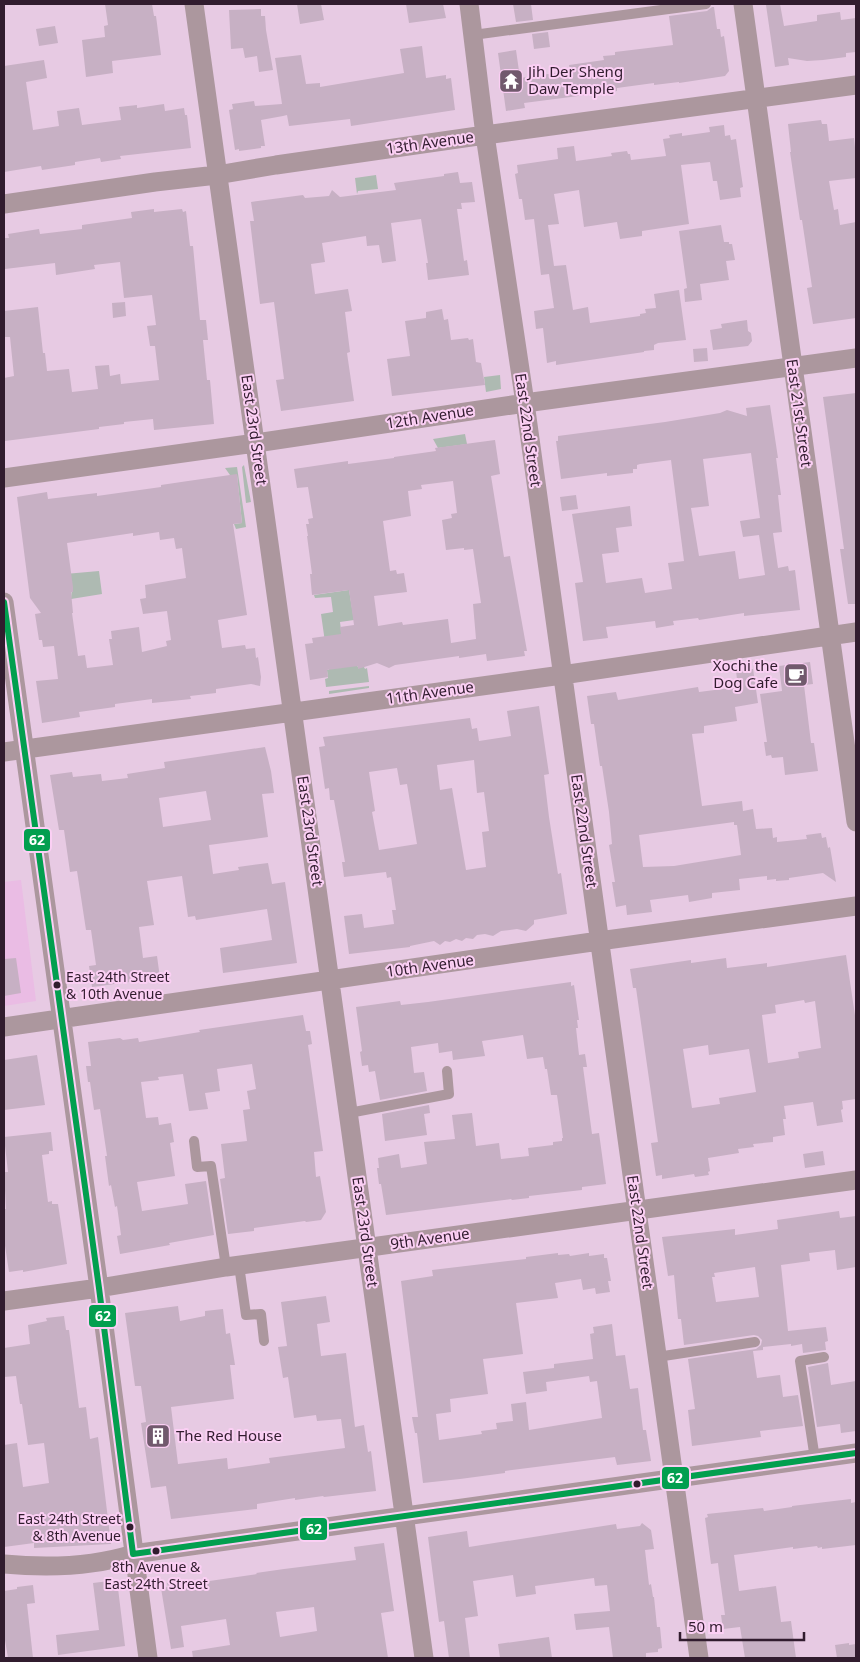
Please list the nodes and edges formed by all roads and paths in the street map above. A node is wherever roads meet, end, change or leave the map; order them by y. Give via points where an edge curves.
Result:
1 (194, 4) edge
2 (469, 4) edge
3 (706, 4) edge
4 (743, 4) edge
5 (474, 35) junction
6 (856, 85) edge
7 (756, 98) junction
8 (486, 135) junction
9 (217, 175) junction
10 (4, 204) edge
11 (856, 358) edge
12 (793, 368) junction
13 (525, 403) junction
14 (256, 443) junction
15 (4, 478) edge
16 (4, 602) edge
17 (856, 632) edge
18 (830, 636) junction
19 (562, 675) junction
20 (293, 712) junction
21 (24, 748) junction
22 (4, 752) edge
23 (856, 822) edge
24 (856, 906) edge
25 (599, 941) junction
26 (330, 981) junction
27 (62, 1018) junction
28 (4, 1027) edge
29 (447, 1071) dead end
30 (349, 1113) junction
31 (194, 1141) dead end
32 (856, 1180) edge
33 (637, 1210) junction
34 (367, 1247) junction
35 (233, 1266) junction
36 (99, 1288) junction
37 (4, 1301) edge
38 (264, 1341) dead end
39 (755, 1342) dead end
40 (657, 1357) junction
41 (824, 1357) dead end
42 (856, 1453) edge
43 (815, 1459) junction
44 (674, 1479) junction
45 (404, 1516) junction
46 (133, 1554) junction
47 (4, 1564) edge
48 (148, 1658) edge
49 (424, 1658) edge
50 (699, 1658) edge

1 - 9 street, East 23rd Street
2 - 5 street, East 22nd Street
3 - 5 lane
4 - 7 street, East 21st Street
5 - 8 street, East 22nd Street
6 - 7 street, 13th Avenue
7 - 8 street, 13th Avenue
7 - 12 street, East 21st Street
8 - 9 street, 13th Avenue
8 - 13 street, East 22nd Street
9 - 10 street, 13th Avenue
9 - 14 street, East 23rd Street
11 - 12 street, 12th Avenue
12 - 13 street, 12th Avenue
12 - 18 street, East 21st Street
13 - 14 street, 12th Avenue
13 - 19 street, East 22nd Street
14 - 15 street, 12th Avenue
14 - 20 street, East 23rd Street
16 - 21 street
17 - 18 street, 11th Avenue
18 - 19 street, 11th Avenue
18 - 23 street, East 21st Street
19 - 20 street, 11th Avenue
19 - 25 street, East 22nd Street
20 - 21 street, 11th Avenue
20 - 26 street, East 23rd Street
21 - 22 street, 11th Avenue
21 - 27 street
24 - 25 street, 10th Avenue
25 - 26 street, 10th Avenue
25 - 33 street, East 22nd Street
26 - 27 street, 10th Avenue
26 - 30 street, East 23rd Street
27 - 28 street, 10th Avenue
27 - 36 street
29 - 30 lane via 449,1094
30 - 34 street, East 23rd Street
31 - 35 lane via 197,1167 211,1166
32 - 33 street, 9th Avenue
33 - 34 street, 9th Avenue
33 - 40 street, East 22nd Street
34 - 35 street, 9th Avenue
34 - 45 street, East 23rd Street
35 - 36 street, 9th Avenue
35 - 38 lane via 246,1315 261,1314
36 - 37 street, 9th Avenue
36 - 46 street
39 - 40 lane
40 - 44 street, East 22nd Street
41 - 43 lane via 800,1361
42 - 43 street
43 - 44 street
44 - 45 street
44 - 50 street, East 22nd Street
45 - 46 street
45 - 49 street, East 23rd Street
46 - 47 street via 110,1561 38,1567
46 - 48 street

